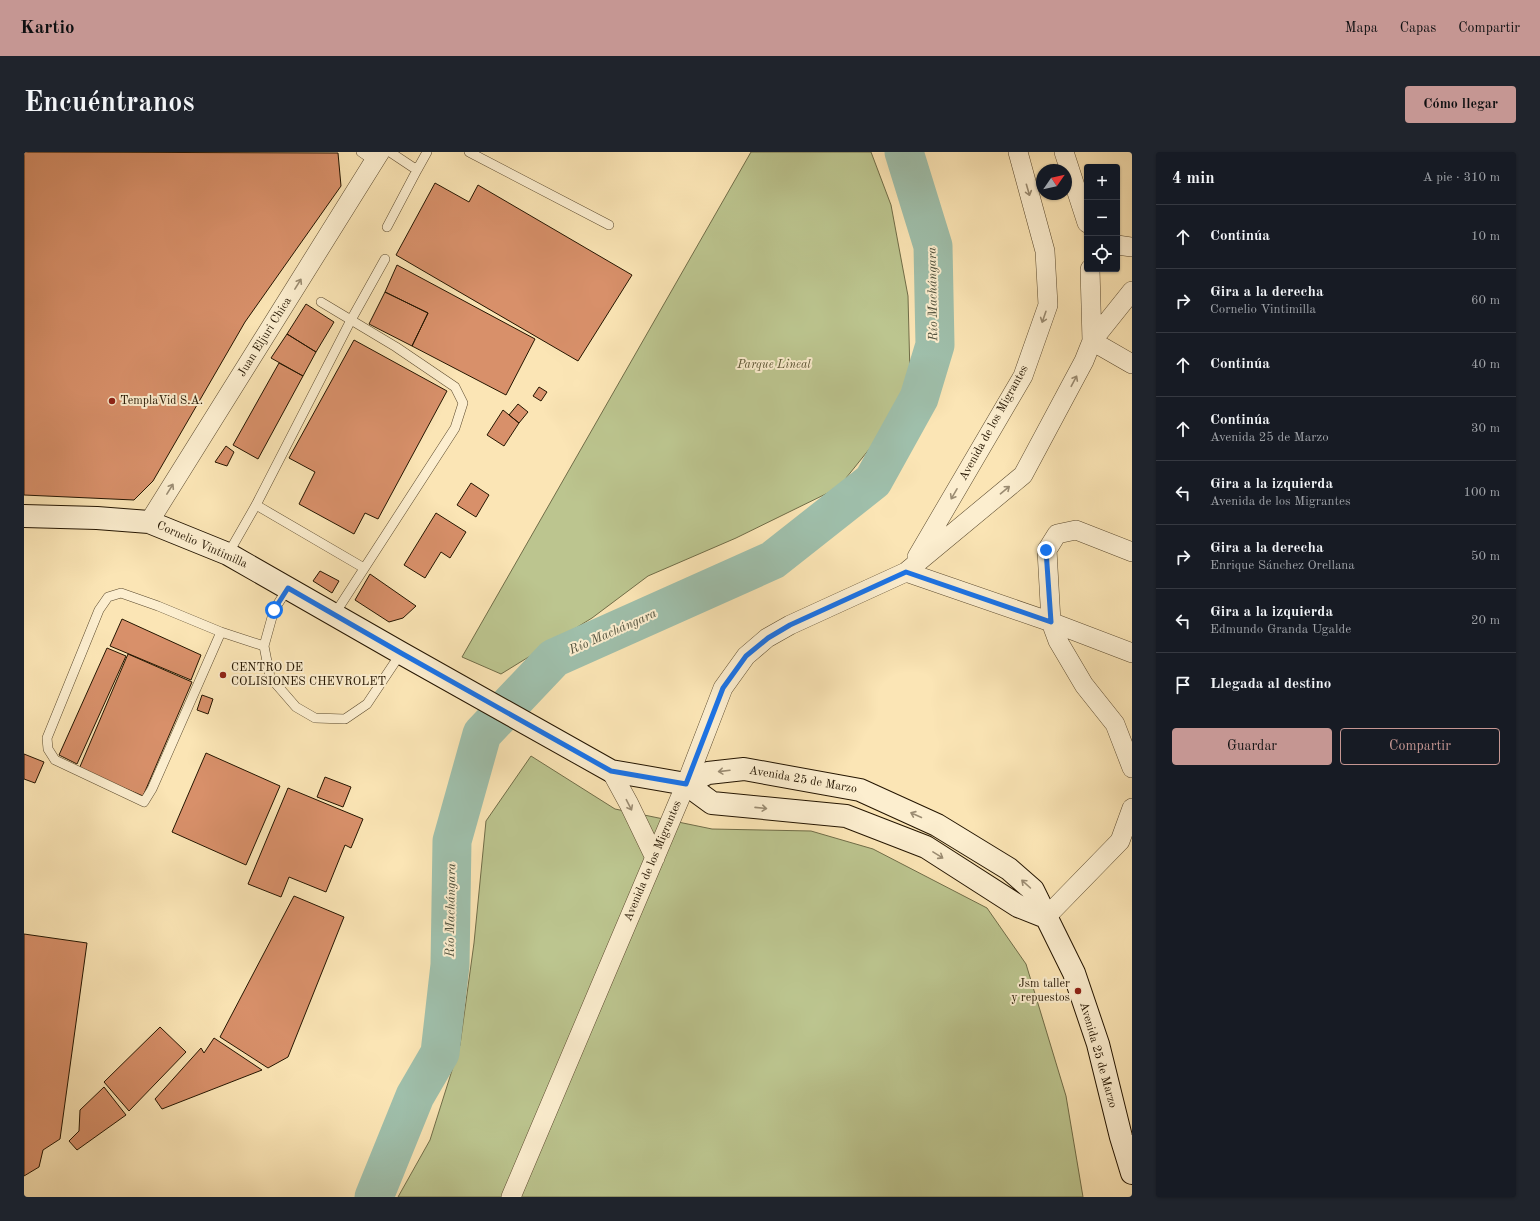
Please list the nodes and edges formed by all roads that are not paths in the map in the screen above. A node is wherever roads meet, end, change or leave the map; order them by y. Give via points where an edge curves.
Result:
1 (427, 152) edge
2 (469, 152) edge
3 (1018, 152) edge
4 (1064, 152) edge
5 (376, 154) edge
6 (417, 170) junction
7 (1084, 214) edge
8 (609, 225) dead end
9 (387, 227) dead end
10 (1120, 245) edge
11 (1132, 247) edge
12 (385, 259) dead end
13 (1090, 272) edge
14 (1132, 291) edge
15 (321, 302) dead end
16 (351, 320) junction
17 (1092, 341) junction
18 (1132, 364) edge
19 (256, 505) junction
20 (24, 516) edge
21 (149, 522) junction
22 (1132, 552) edge
23 (228, 554) junction
24 (364, 568) junction
25 (908, 570) junction
26 (288, 588) junction
27 (334, 615) junction
28 (1051, 622) junction
29 (221, 632) junction
30 (264, 646) junction
31 (401, 653) junction
32 (1132, 653) edge
33 (1132, 768) edge
34 (611, 771) junction
35 (686, 784) junction
36 (1132, 808) edge
37 (655, 858) junction
38 (1046, 917) junction
39 (1132, 1174) edge
40 (512, 1197) edge

1 - 6 lane
2 - 8 lane
3 -> 25 street, Avenida de los Migrantes via 1045,251 1048,305 1024,376
4 - 7 street
5 - 6 lane
21 -> 5 street, Juan Eljuri Chica
6 - 9 lane
10 - 11 street
12 - 16 lane
13 - 17 street, Avenida de los Migrantes
14 - 17 street
15 - 16 lane
16 - 19 lane
16 - 24 lane via 455,387 463,403 455,428
17 - 18 street
25 -> 17 street, Avenida de los Migrantes via 1023,475 1084,361
19 - 23 lane
19 - 24 lane
20 - 21 main road, Cornelio Vintimilla
21 - 23 main road, Cornelio Vintimilla
22 - 28 street via 1076,530 1057,534 1046,550
23 - 26 main road, Cornelio Vintimilla
24 - 27 lane
25 - 28 street
25 - 35 street, Avenida de los Migrantes via 790,625 768,638 746,656 723,688
26 - 27 main road, Cornelio Vintimilla
26 - 30 lane via 274,610
27 - 31 main road, Cornelio Vintimilla
28 - 32 street
28 - 33 street via 1058,641 1084,685 1115,724
29 - 29 lane via 121,593 108,597 99,610 46,738 48,749 55,760 144,802
29 - 30 lane
30 - 31 lane via 270,677 296,707 315,718 345,719 367,704
31 - 34 main road, Cornelio Vintimilla
34 - 35 main road
34 -> 37 street
35 - 37 street, Avenida de los Migrantes
35 -> 38 main road via 712,803 846,816 926,847 1018,906
38 -> 35 main road, Avenida 25 de Marzo via 1033,890 1009,869 938,825 860,790 744,769 708,773
36 - 38 street via 1120,841
37 - 40 street, Avenida de los Migrantes
38 - 39 main road, Avenida 25 de Marzo via 1074,973 1098,1044

